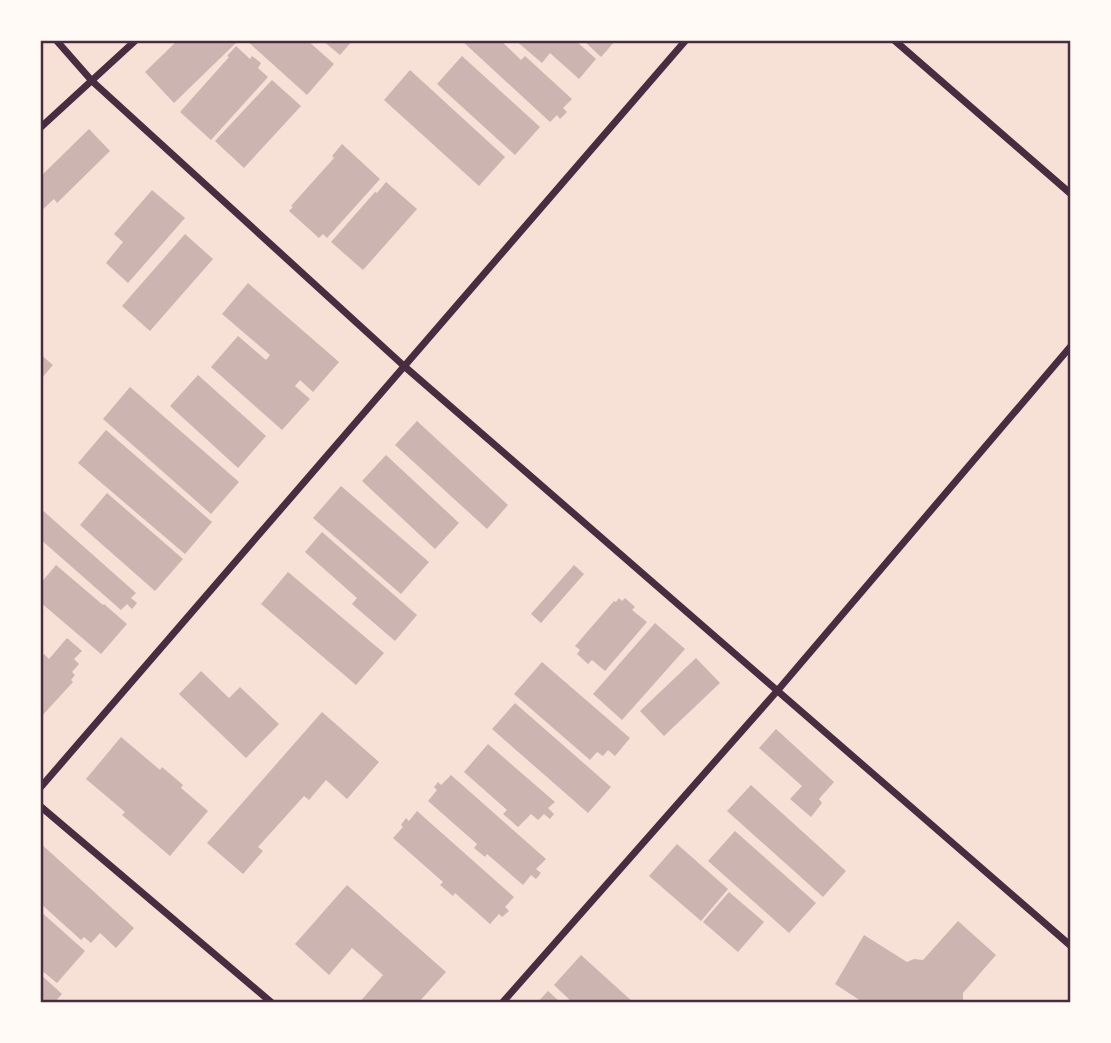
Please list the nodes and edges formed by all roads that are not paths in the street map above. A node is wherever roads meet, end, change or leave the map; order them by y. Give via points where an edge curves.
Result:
1 (56, 40) edge
2 (136, 40) edge
3 (687, 40) edge
4 (894, 40) edge
5 (92, 80) junction
6 (40, 128) edge
7 (1071, 194) edge
8 (1071, 346) edge
9 (404, 366) junction
10 (778, 690) junction
11 (40, 788) edge
12 (40, 806) edge
13 (1071, 946) edge
14 (272, 1003) edge
15 (502, 1003) edge

1 - 5 street
2 - 5 street
3 - 9 street
4 - 7 street
5 - 6 street
5 - 9 street
8 - 10 street
9 - 10 street
9 - 11 street
10 - 13 street
10 - 15 street
12 - 14 street

